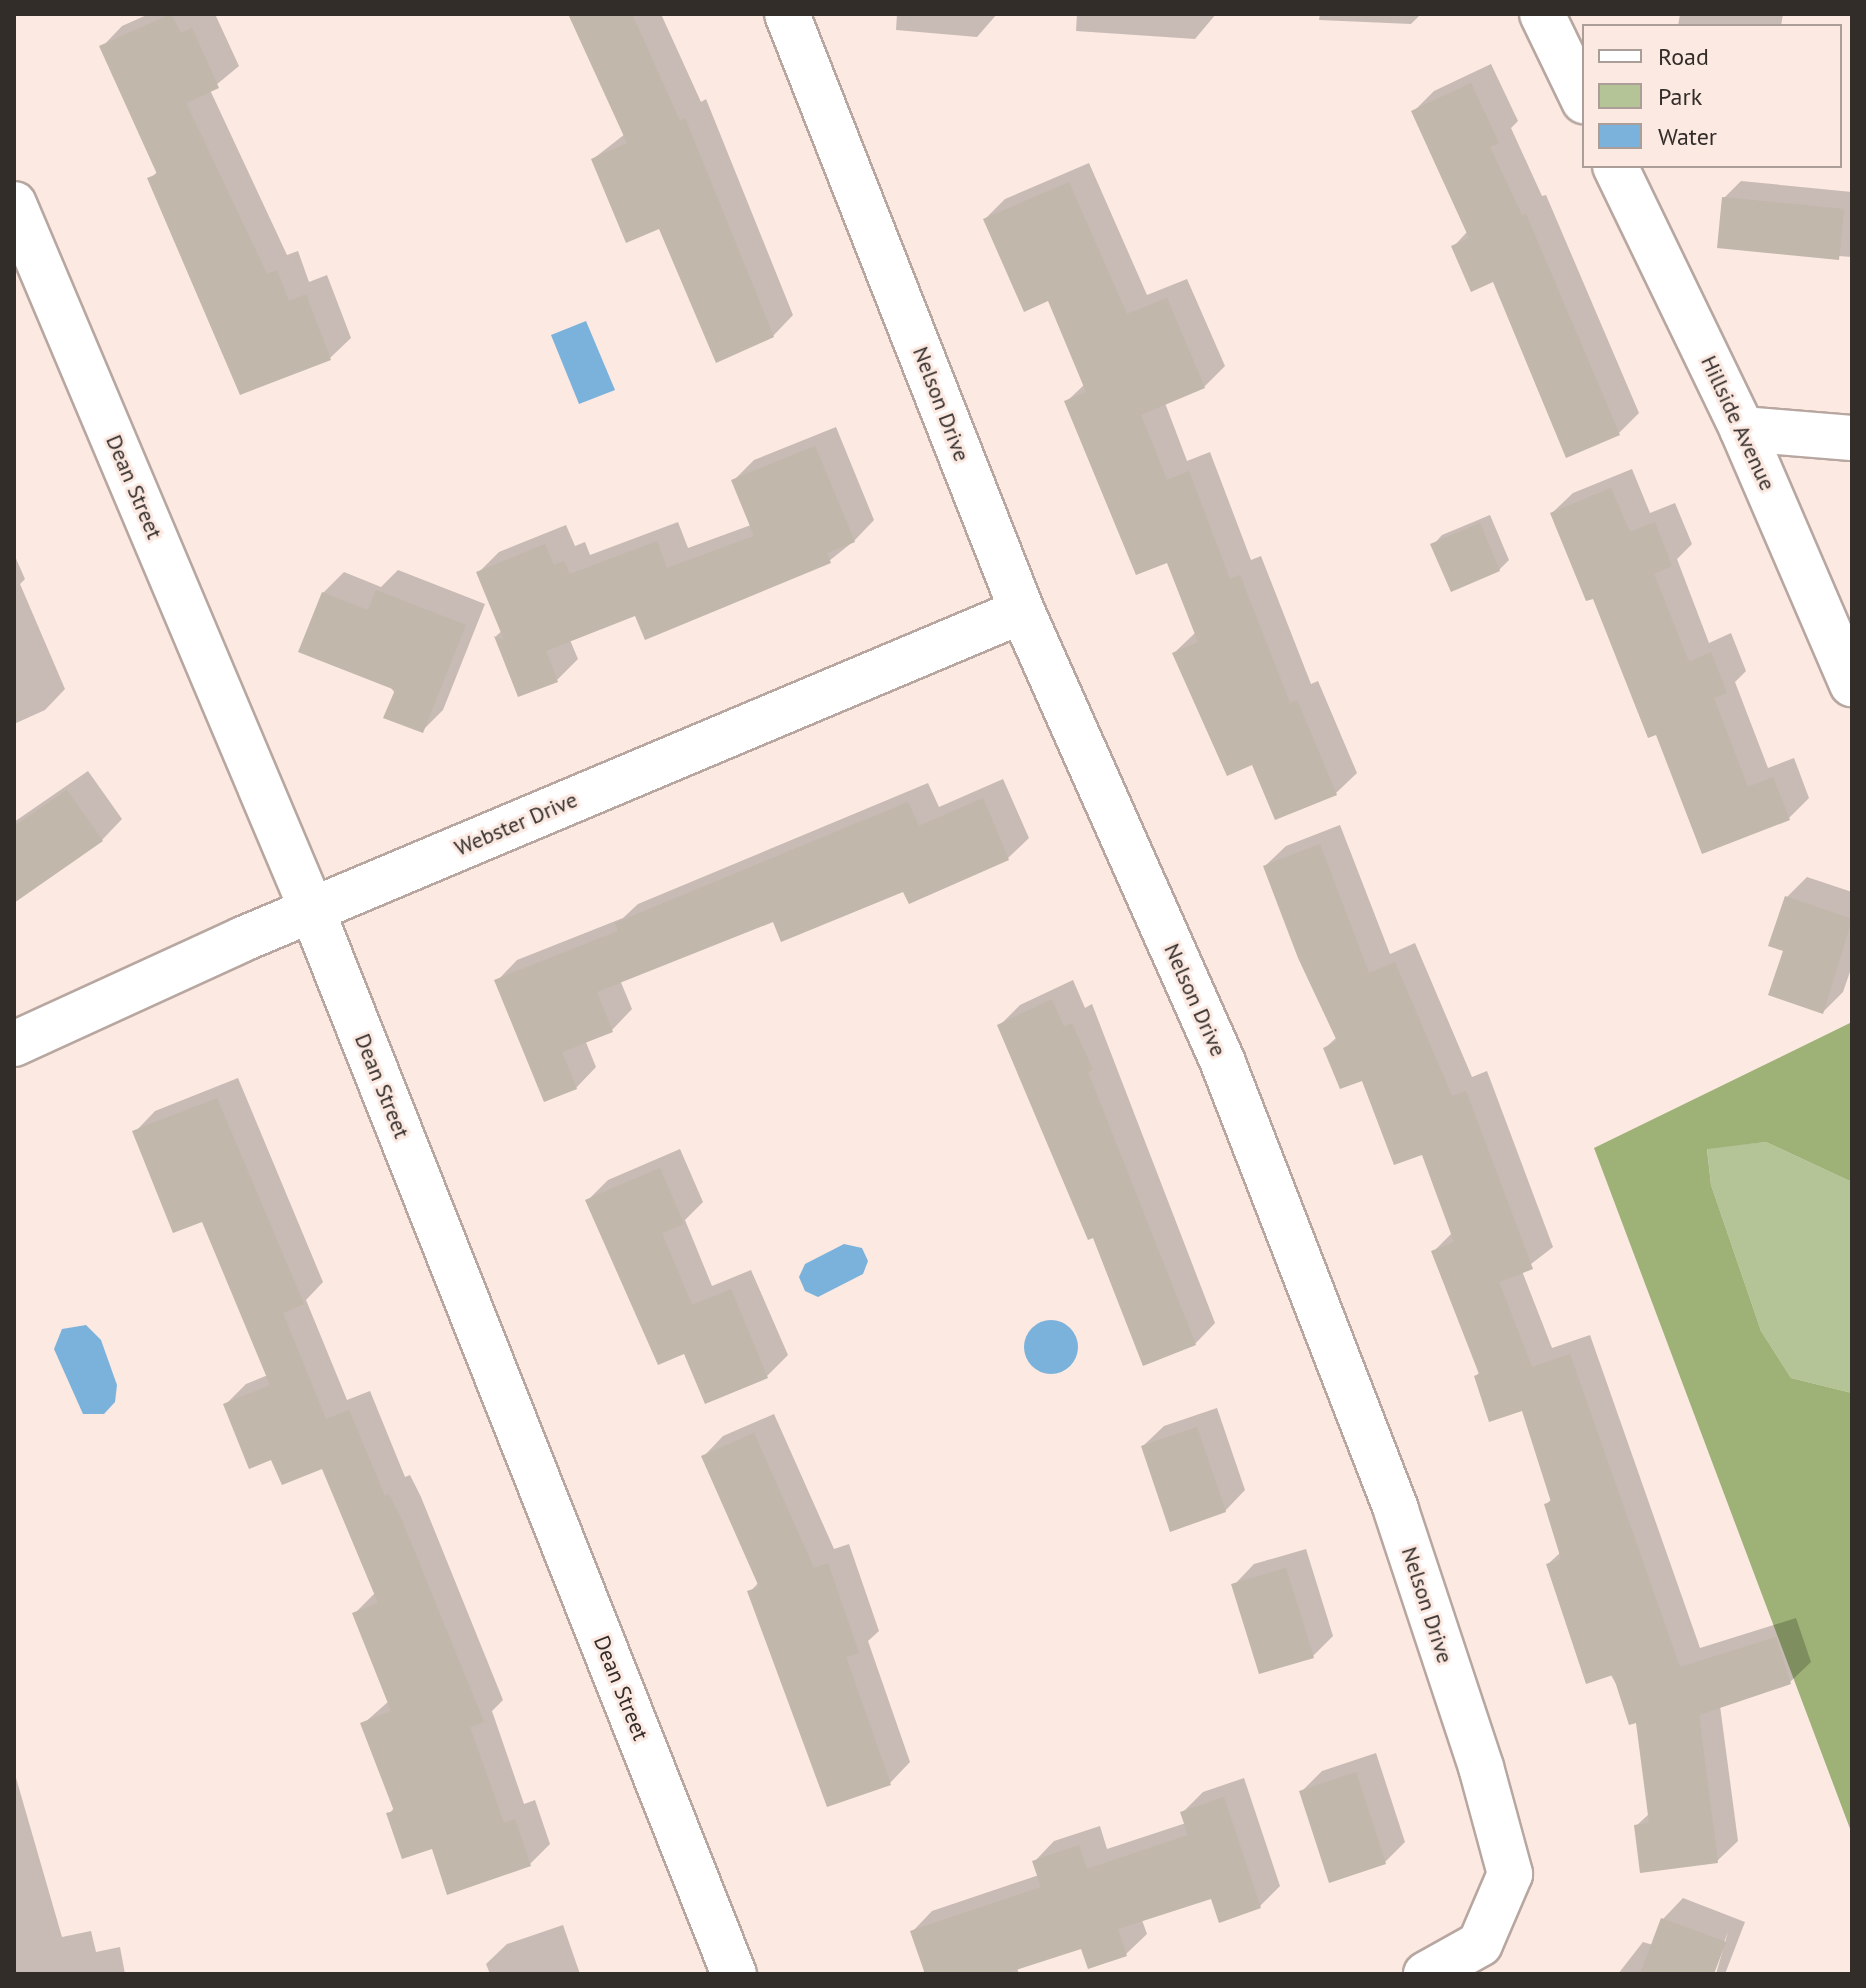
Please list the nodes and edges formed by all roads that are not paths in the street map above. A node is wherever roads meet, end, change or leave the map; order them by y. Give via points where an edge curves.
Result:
1 (787, 14) edge
2 (1542, 14) edge
3 (1582, 97) edge
4 (1616, 168) edge
5 (14, 204) edge
6 (1742, 429) junction
7 (1852, 438) edge
8 (1022, 611) junction
9 (1852, 684) edge
10 (312, 910) junction
11 (14, 1044) edge
12 (734, 1974) edge
13 (1426, 1974) edge

1 - 8 street, Nelson Drive
2 - 3 street
4 - 6 street, Hillside Avenue
5 - 10 street, Dean Street
6 - 7 street
6 - 9 street, Hillside Avenue
8 - 10 street, Webster Drive
8 - 13 street, Nelson Drive via 1223,1063 1396,1510 1481,1767 1510,1874 1480,1944
10 - 11 street, Webster Drive
10 - 12 street, Dean Street

